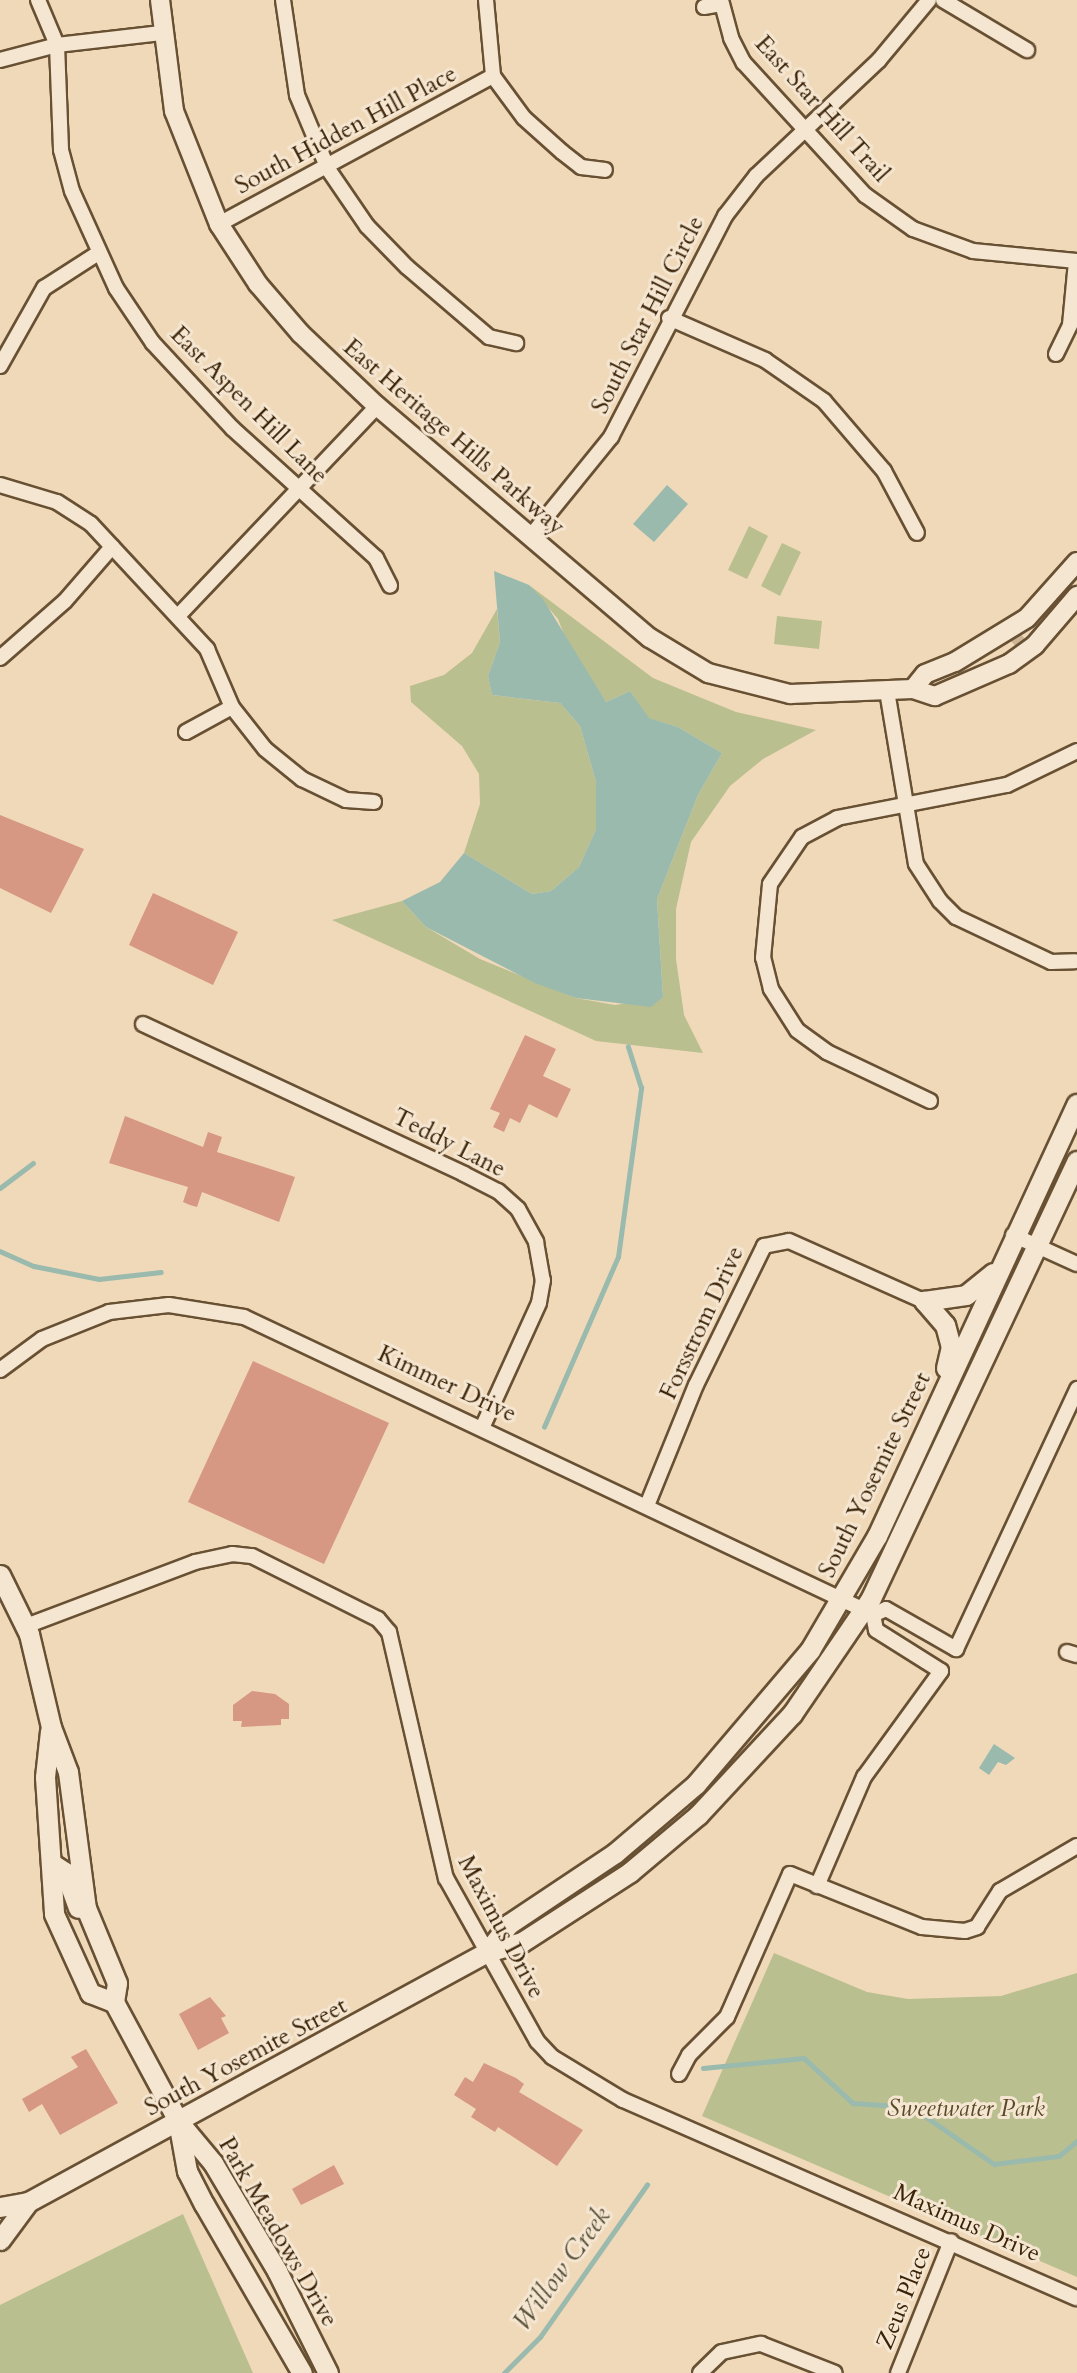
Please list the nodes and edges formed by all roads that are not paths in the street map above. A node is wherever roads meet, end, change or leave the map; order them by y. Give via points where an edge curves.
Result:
1 (38, 0) edge
2 (160, 0) edge
3 (283, 0) edge
4 (486, 0) edge
5 (929, 0) edge
6 (943, 0) edge
7 (721, 2) edge
8 (704, 7) dead end
9 (161, 33) junction
10 (57, 45) junction
11 (1027, 50) dead end
12 (0, 60) edge
13 (494, 76) junction
14 (804, 131) junction
15 (328, 169) junction
16 (605, 170) dead end
17 (219, 224) junction
18 (97, 254) junction
19 (1076, 261) edge
20 (669, 318) junction
21 (516, 343) dead end
22 (1056, 354) dead end
23 (0, 366) edge
24 (377, 405) junction
25 (0, 485) edge
26 (301, 492) junction
27 (917, 533) dead end
28 (530, 537) junction
29 (112, 547) junction
30 (1077, 562) edge
31 (390, 586) dead end
32 (1077, 596) edge
33 (178, 616) junction
34 (1014, 634) junction
35 (1045, 634) junction
36 (0, 658) edge
37 (964, 662) junction
38 (1009, 664) junction
39 (982, 680) junction
40 (912, 689) junction
41 (887, 691) junction
42 (232, 707) junction
43 (187, 732) dead end
44 (1077, 751) edge
45 (374, 802) dead end
46 (908, 805) junction
47 (1075, 961) dead end
48 (143, 1024) dead end
49 (930, 1101) dead end
50 (1077, 1104) edge
51 (1077, 1161) edge
52 (1013, 1235) junction
53 (1036, 1245) junction
54 (1077, 1264) edge
55 (998, 1267) junction
56 (924, 1301) junction
57 (0, 1370) edge
58 (1077, 1389) edge
59 (939, 1400) junction
60 (483, 1426) junction
61 (648, 1503) junction
62 (0, 1575) edge
63 (844, 1597) junction
64 (864, 1609) junction
65 (26, 1626) junction
66 (51, 1727) junction
67 (44, 1777) junction
68 (1077, 1846) edge
69 (78, 1859) junction
70 (51, 1863) junction
71 (817, 1885) junction
72 (486, 1952) junction
73 (114, 1977) junction
74 (114, 2002) junction
75 (679, 2074) dead end
76 (178, 2121) junction
77 (28, 2202) junction
78 (0, 2207) edge
79 (0, 2240) edge
80 (951, 2241) junction
81 (1077, 2298) edge
82 (302, 2373) edge
83 (328, 2373) edge
84 (700, 2373) edge
85 (835, 2373) edge
86 (898, 2373) edge

1 - 10 street, East Aspen Hill Lane
2 - 9 street, East Heritage Hills Parkway
3 - 15 street via 297,95
4 - 13 street
5 - 14 street, South Star Hill Circle via 879,60
6 - 11 street
7 - 8 street, East Star Hill Trail
7 - 14 street, East Star Hill Trail via 744,63
9 - 10 street
9 - 17 street, East Heritage Hills Parkway via 174,111
10 - 12 street
10 - 18 street, East Aspen Hill Lane via 61,150
13 - 15 street, South Hidden Hill Place
13 - 16 street via 524,118 562,152 581,167
14 - 19 street, East Star Hill Trail via 865,195 912,229 973,251
14 - 20 street, South Star Hill Circle via 756,176 725,216
15 - 17 street, South Hidden Hill Place
15 - 21 street via 367,226 407,267 489,337
17 - 24 street, East Heritage Hills Parkway via 258,284 301,334
18 - 23 street via 44,288
18 - 26 street, East Aspen Hill Lane via 153,343
19 - 22 street, East Star Hill Trail via 1070,326
20 - 27 street via 765,360 824,401 884,471
20 - 28 street, South Star Hill Circle via 611,436
24 - 26 street
24 - 28 street, East Heritage Hills Parkway
25 - 29 street via 57,502 91,524
26 - 31 street, East Aspen Hill Lane via 376,558
26 - 33 street
28 - 41 street, East Heritage Hills Parkway via 650,638 708,673 790,694
29 - 33 street
29 - 36 street via 65,601
30 - 34 street
32 - 35 street, East Heritage Hills Parkway
33 - 42 street via 206,649
34 - 35 street
34 - 37 street
34 - 37 street
34 - 38 street
35 - 38 street, East Heritage Hills Parkway
37 - 39 street
37 - 40 street via 925,674
38 - 39 street, East Heritage Hills Parkway
39 - 40 street, East Heritage Hills Parkway via 935,696
40 - 41 street, East Heritage Hills Parkway
41 - 46 street
42 - 43 street
42 - 45 street via 265,749 302,779 346,800
44 - 46 street via 1007,785
46 - 47 street via 916,864 956,917 1051,962
46 - 49 street via 837,818 802,837 770,884 763,958 771,989 797,1030 827,1052
48 - 60 street, Teddy Lane via 498,1191 518,1209 536,1242 543,1280 539,1303
50 - 52 main road, South Yosemite Street
51 - 53 main road, South Yosemite Street
52 - 53 street
52 - 55 main road, South Yosemite Street
53 - 54 street
53 - 64 main road, South Yosemite Street via 915,1513
55 - 56 main road via 966,1296
55 - 59 main road, South Yosemite Street
56 - 59 main road via 945,1325 951,1347
56 - 61 street, Forsstrom Drive via 789,1241 764,1246 696,1385
57 - 60 street, Kimmer Drive via 42,1339 109,1312 169,1305 212,1310 282,1333
58 - 71 street via 956,1649 886,1609 873,1615 876,1630 940,1671 864,1777
59 - 63 main road, South Yosemite Street
60 - 61 street, Kimmer Drive
61 - 63 street, Kimmer Drive
62 - 65 main road, Park Meadows Drive
63 - 64 street, Kimmer Drive
63 - 72 main road, South Yosemite Street via 773,1698 696,1784 615,1853 509,1924
64 - 72 main road, South Yosemite Street via 792,1714 698,1815 577,1909 522,1942
65 - 66 main road, Park Meadows Drive
65 - 72 street, Maximus Drive via 195,1562 232,1554 252,1556 379,1619 389,1632 437,1852
66 - 67 main road, Park Meadows Drive
66 - 69 main road, Park Meadows Drive via 68,1772
67 - 69 main road via 56,1791 63,1841
67 - 70 main road, Park Meadows Drive
68 - 71 street via 1000,1891 977,1927 965,1931 922,1927
69 - 73 main road, Park Meadows Drive via 86,1908
70 - 73 main road via 65,1872 101,1969
70 - 74 main road, Park Meadows Drive via 54,1914 72,1960 90,1993
71 - 75 street via 790,1874 727,2017 689,2055
72 - 76 main road, South Yosemite Street
72 - 80 street, Maximus Drive via 537,2040 571,2073
73 - 74 main road, Park Meadows Drive
74 - 76 main road, Park Meadows Drive
76 - 77 main road, South Yosemite Street
76 - 82 main road, Park Meadows Drive via 187,2171
76 - 83 main road, Park Meadows Drive via 213,2163 277,2271
77 - 78 main road, South Yosemite Street
77 - 79 main road, South Yosemite Street
80 - 81 street, Maximus Drive
80 - 86 street, Zeus Place
84 - 85 street via 722,2352 761,2344

